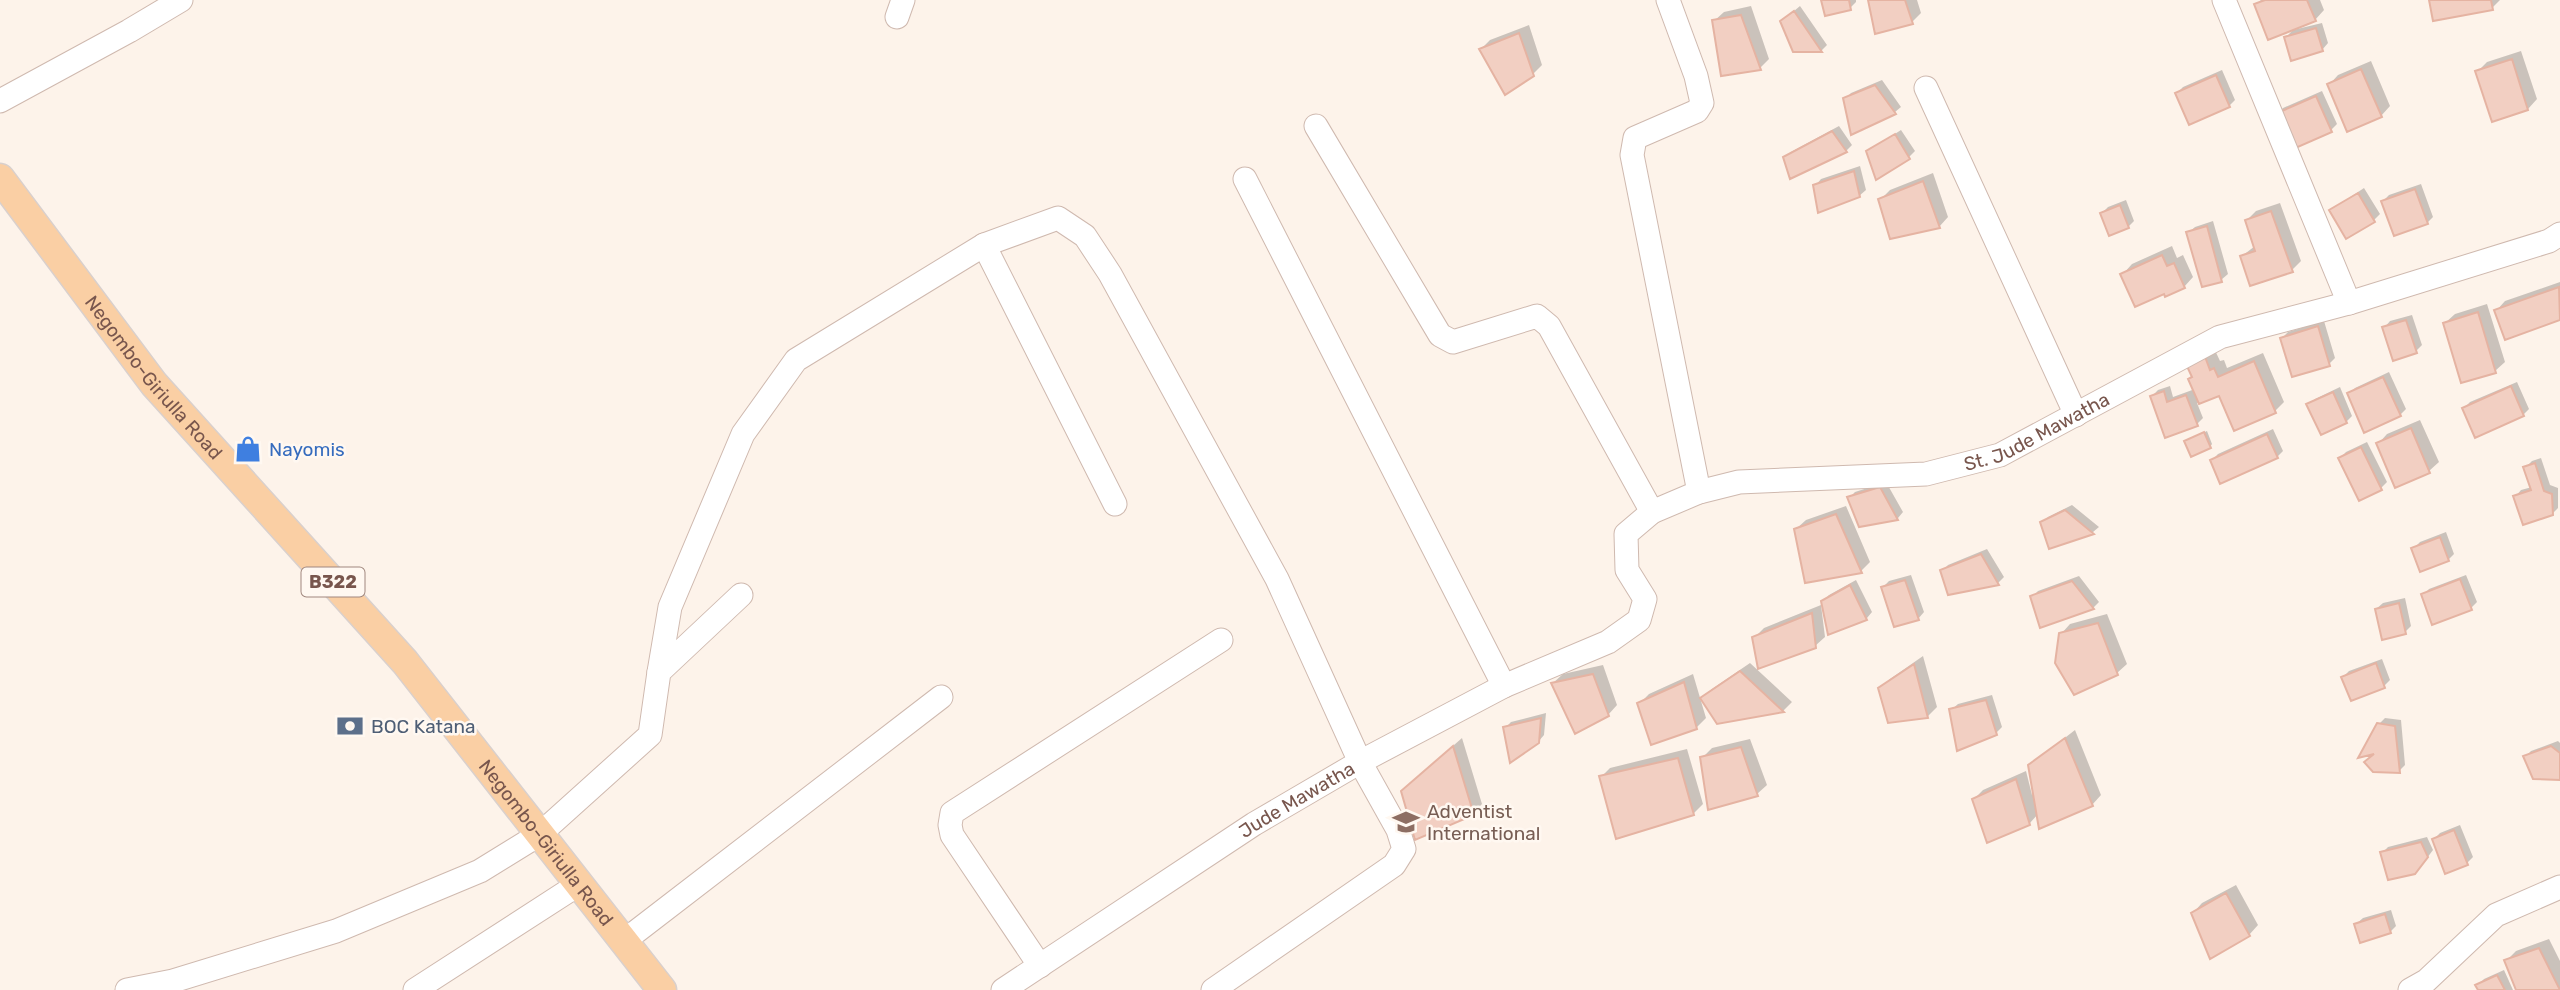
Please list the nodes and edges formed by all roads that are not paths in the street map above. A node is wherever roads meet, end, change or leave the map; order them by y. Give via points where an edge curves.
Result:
1 (181, 0) edge
2 (1668, 0) edge
3 (2224, 0) edge
4 (1926, 88) dead end
5 (0, 101) edge
6 (1316, 126) dead end
7 (0, 178) edge
8 (1245, 179) dead end
9 (2560, 234) edge
10 (984, 245) junction
11 (2349, 303) junction
12 (2076, 415) junction
13 (1699, 492) junction
14 (1115, 504) dead end
15 (1652, 512) junction
16 (741, 595) dead end
17 (1221, 640) dead end
18 (1608, 642) joint
19 (659, 672) junction
20 (1504, 686) junction
21 (942, 696) dead end
22 (1360, 762) junction
23 (540, 834) junction
24 (579, 884) junction
25 (2560, 887) edge
26 (624, 941) junction
27 (1040, 966) junction
28 (127, 990) edge
29 (415, 990) edge
30 (662, 990) edge
31 (1003, 990) edge
32 (1213, 990) edge
33 (2410, 990) edge

1 - 5 street
2 - 13 street via 1702,103 1697,111 1635,138 1632,155
3 - 11 street
4 - 12 street
6 - 15 street via 1440,335 1453,342 1537,316 1549,326
7 - 23 main road, Negombo-Giriulla Road / B322 via 154,384 405,662
8 - 20 street
9 - 11 street, St. Jude Mawatha
10 - 14 street
10 - 19 street via 796,360 743,434 670,607
10 - 22 street via 1058,218 1085,236 1277,579
11 - 12 street, St. Jude Mawatha via 2220,337
12 - 13 street, St. Jude Mawatha via 2000,455 1926,474 1739,482
13 - 15 street, St. Jude Mawatha
15 - 18 street, St. Jude Mawatha via 1626,534 1627,570 1645,599 1639,620
16 - 19 street
17 - 27 street via 952,813 952,835
18 - 20 street, Jude Mawatha
19 - 23 street via 650,735
20 - 22 street, Jude Mawatha
21 - 26 street
22 - 27 street, Jude Mawatha via 1254,824
22 - 32 street via 1404,849 1394,864
23 - 24 main road, Negombo-Giriulla Road / B322
23 - 28 street via 480,871 336,931 173,981
24 - 26 main road, Negombo-Giriulla Road / B322
24 - 29 street
25 - 33 street via 2496,915 2426,981
26 - 30 main road, Negombo-Giriulla Road / B322
27 - 31 street, Jude Mawatha

